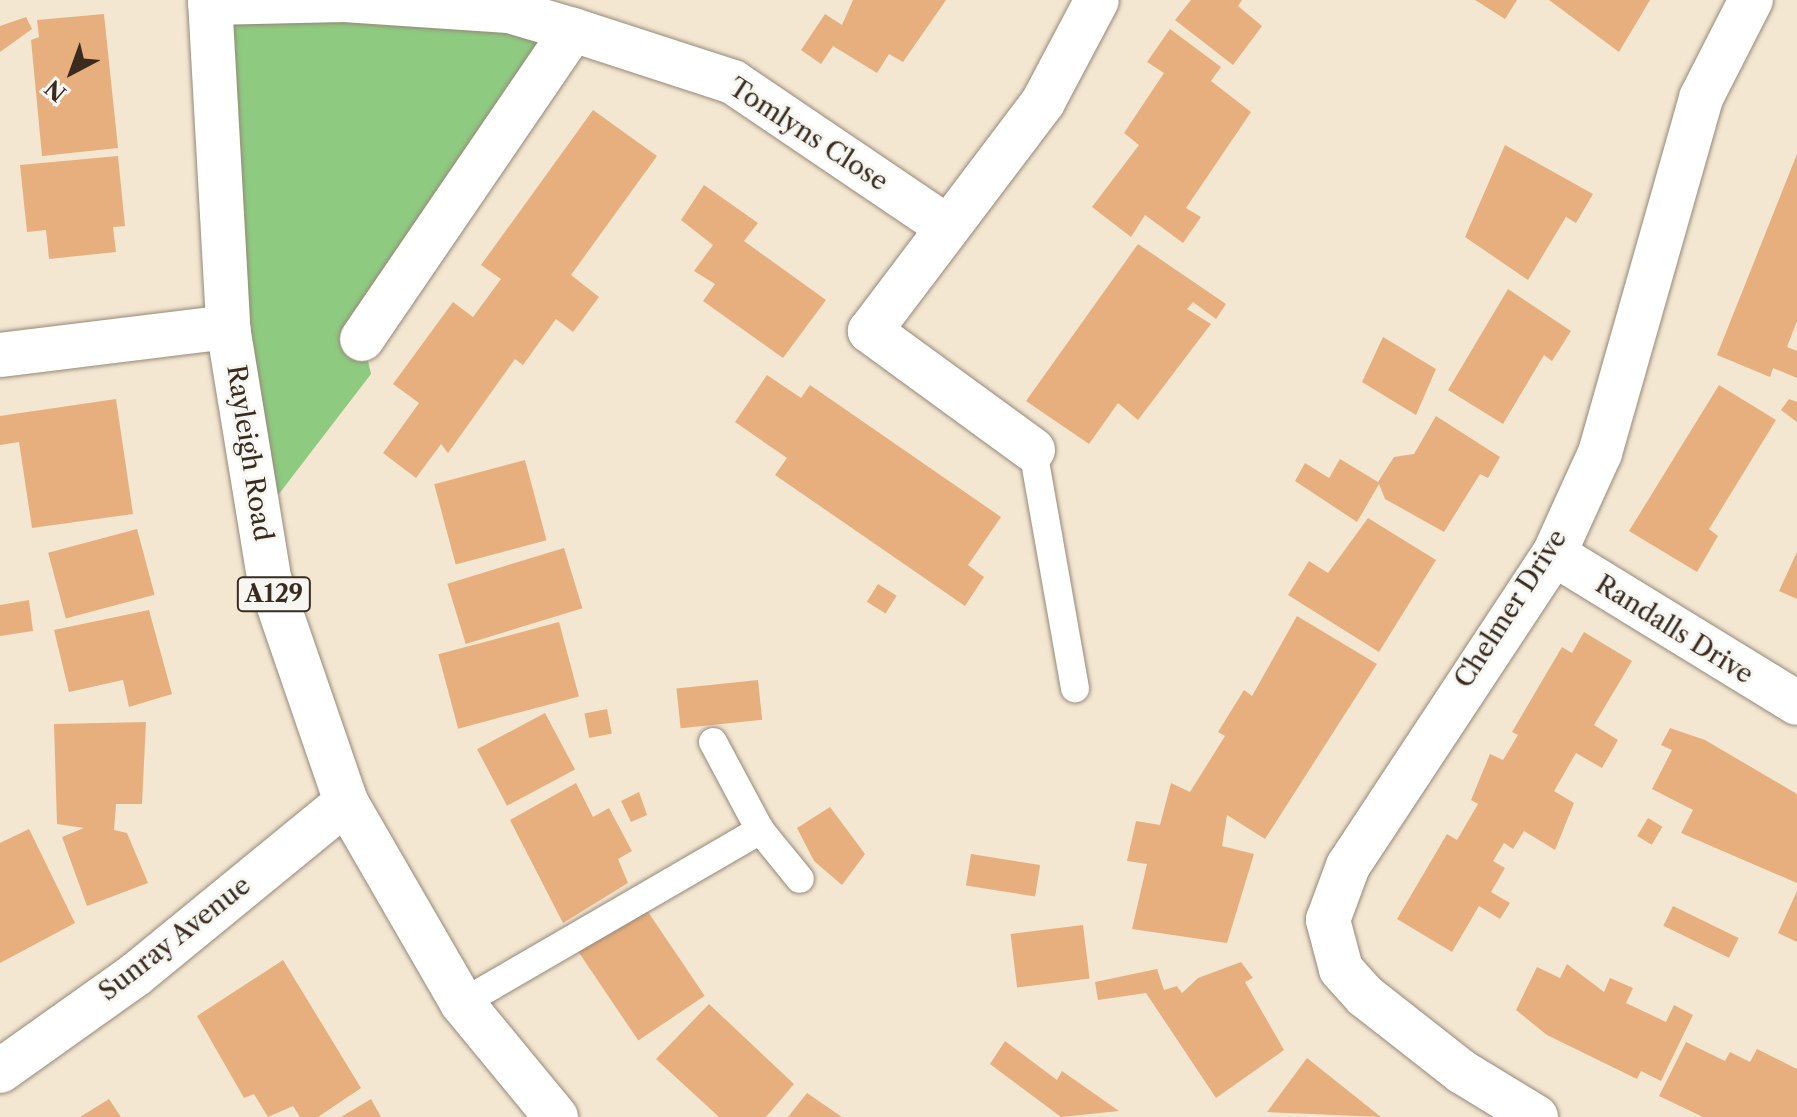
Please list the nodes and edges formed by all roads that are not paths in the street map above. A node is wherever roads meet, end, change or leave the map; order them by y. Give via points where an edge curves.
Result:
1 (1097, 0) edge
2 (1751, 0) edge
3 (210, 2) edge
4 (512, 6) edge
5 (573, 30) junction
6 (944, 225) junction
7 (228, 327) junction
8 (362, 339) dead end
9 (0, 355) edge
10 (1033, 450) joint
11 (1554, 554) junction
12 (1075, 688) dead end
13 (1797, 703) edge
14 (713, 742) dead end
15 (346, 802) junction
16 (760, 830) junction
17 (800, 879) dead end
18 (462, 1003) junction
19 (0, 1071) edge
20 (556, 1117) edge
21 (1536, 1117) edge

1 - 6 street via 1043,102
2 - 11 street, Chelmer Drive via 1701,98 1626,376
3 - 4 street, Tomlyns Close
3 - 7 street, Rayleigh Road / A129
4 - 5 street, Tomlyns Close
5 - 6 street, Tomlyns Close via 733,82
5 - 8 street
6 - 10 street via 870,331
7 - 9 street
7 - 15 street, Rayleigh Road / A129 via 269,578
10 - 12 lane
11 - 13 street, Randalls Drive
11 - 21 street, Chelmer Drive via 1348,866 1328,920 1341,969 1365,996 1462,1072
14 - 16 lane
15 - 18 street, Rayleigh Road / A129
15 - 19 street, Sunray Avenue via 135,975
16 - 17 lane
16 - 18 lane
18 - 20 street, Rayleigh Road / A129

